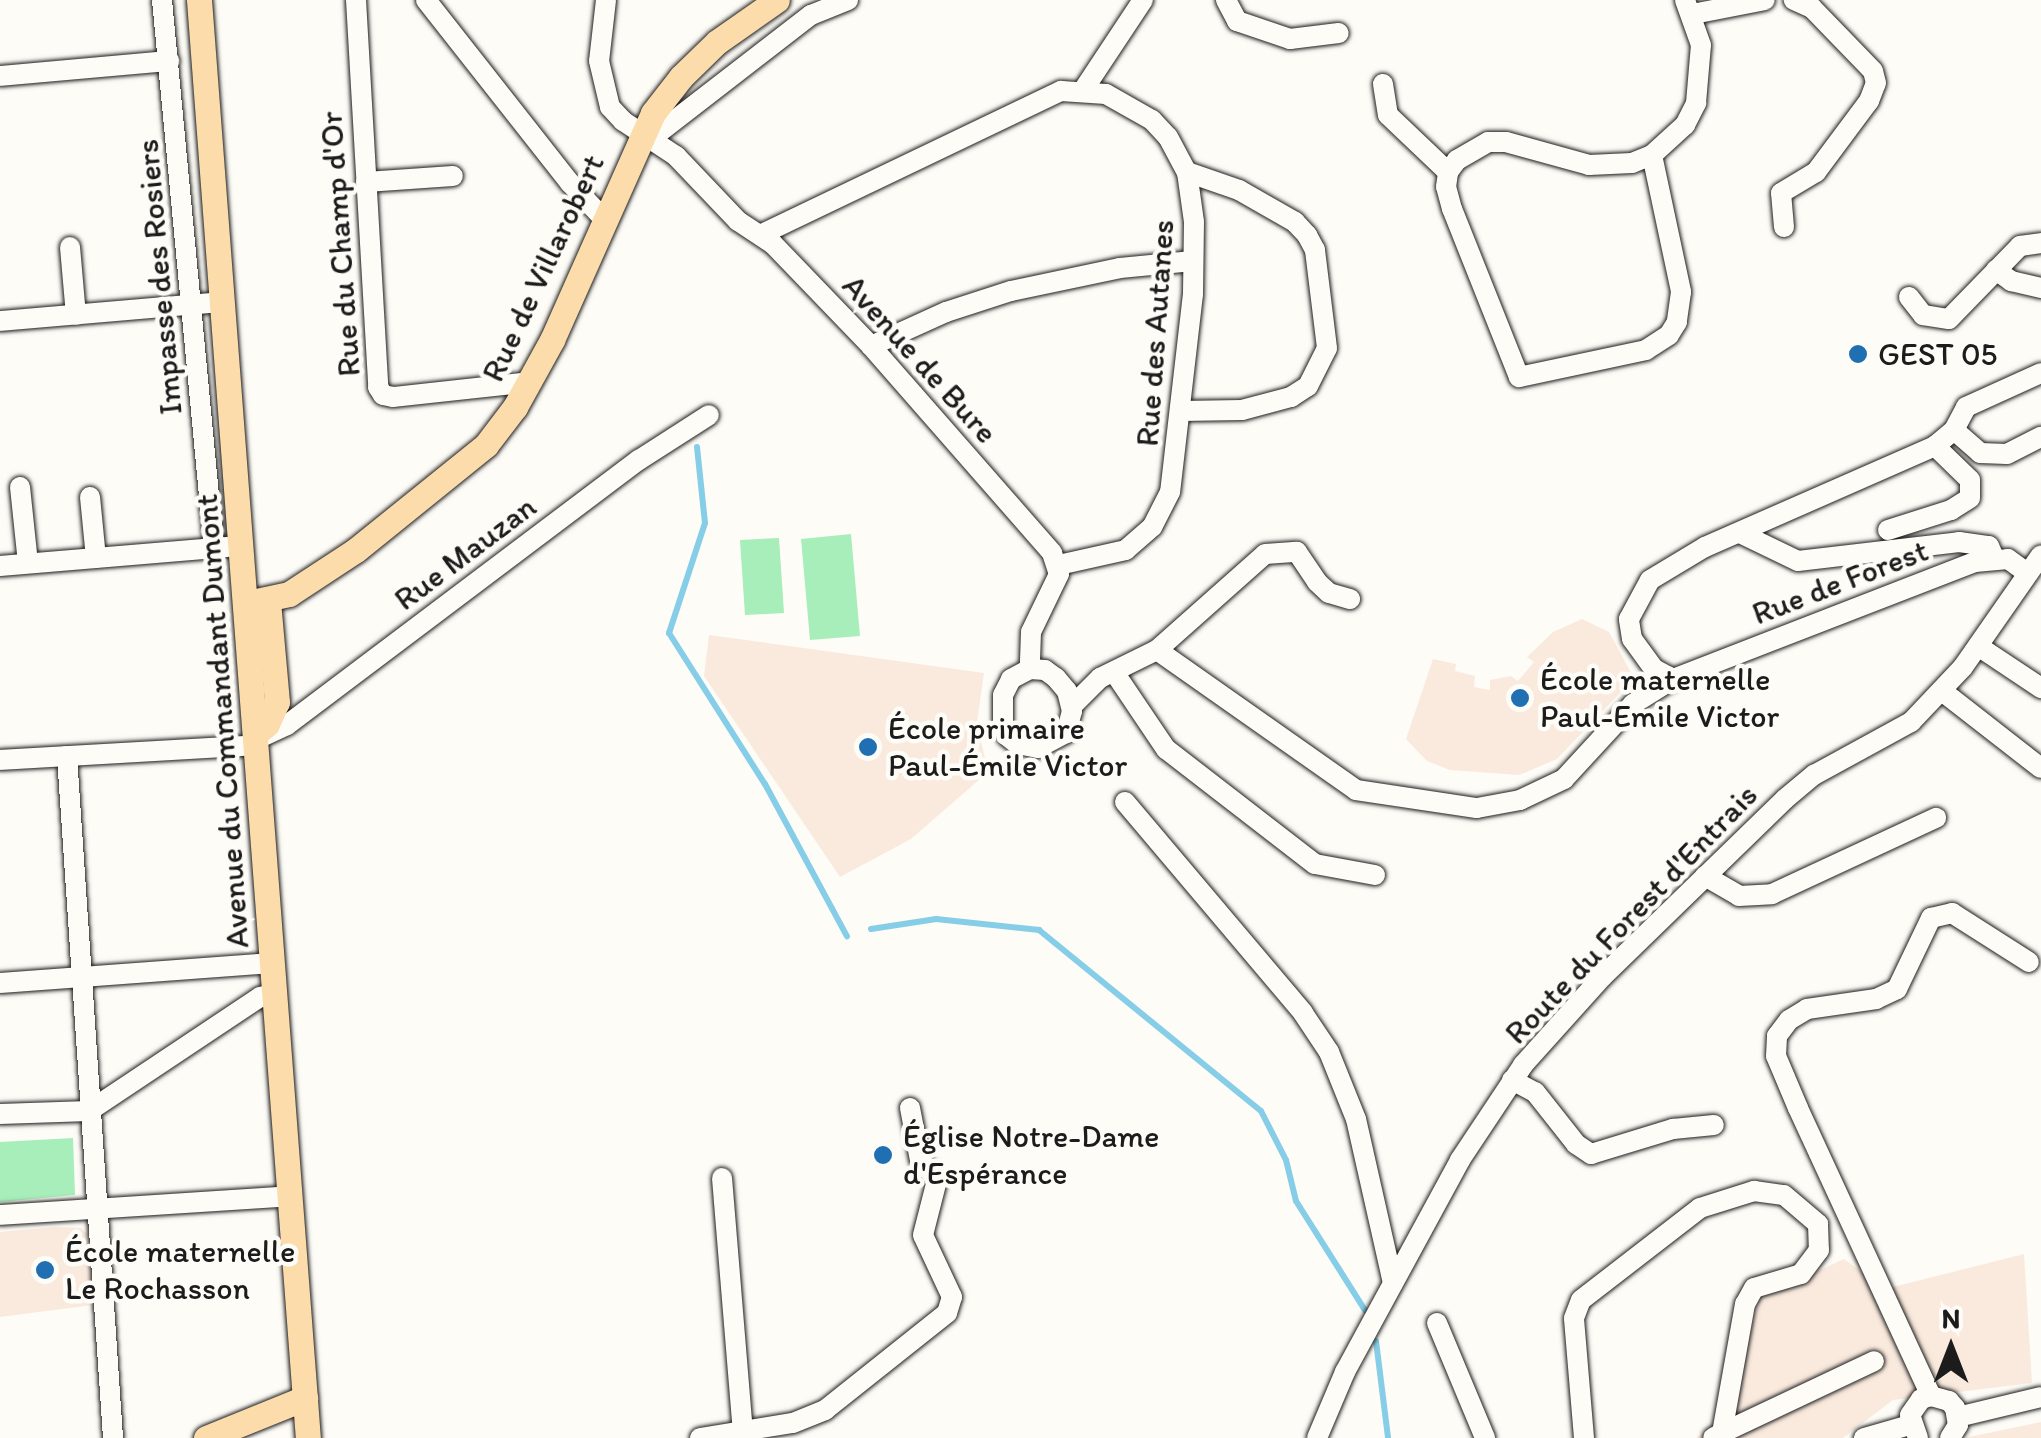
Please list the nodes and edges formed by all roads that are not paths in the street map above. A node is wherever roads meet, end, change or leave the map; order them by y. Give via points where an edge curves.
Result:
1 (162, 0) edge
2 (199, 0) edge
3 (356, 0) edge
4 (426, 0) edge
5 (606, 0) edge
6 (777, 0) edge
7 (848, 0) edge
8 (1143, 0) edge
9 (1226, 0) edge
10 (1766, 0) edge
11 (1794, 0) edge
12 (1689, 7) edge
13 (1339, 33) dead end
14 (169, 62) junction
15 (0, 76) edge
16 (1383, 84) dead end
17 (1084, 89) junction
18 (648, 134) junction
19 (1652, 155) junction
20 (1186, 172) junction
21 (1448, 172) junction
22 (453, 176) dead end
23 (366, 182) junction
24 (604, 218) junction
25 (1784, 227) dead end
26 (760, 234) junction
27 (2041, 243) edge
28 (70, 247) dead end
29 (1194, 261) junction
30 (1996, 270) junction
31 (2041, 288) edge
32 (1909, 297) dead end
33 (222, 302) junction
34 (191, 305) junction
35 (76, 315) junction
36 (0, 321) edge
37 (871, 346) junction
38 (2041, 373) edge
39 (530, 382) junction
40 (1181, 411) junction
41 (709, 414) dead end
42 (1954, 430) junction
43 (2041, 437) edge
44 (1935, 446) junction
45 (236, 476) junction
46 (207, 477) junction
47 (20, 487) dead end
48 (90, 496) dead end
49 (1888, 530) dead end
50 (1742, 534) junction
51 (242, 545) junction
52 (214, 548) junction
53 (2041, 555) edge
54 (96, 558) junction
55 (1994, 558) junction
56 (28, 564) junction
57 (1059, 565) junction
58 (0, 566) edge
59 (2028, 573) junction
60 (1350, 600) dead end
61 (258, 602) junction
62 (1978, 646) junction
63 (1157, 650) junction
64 (1030, 669) junction
65 (1107, 675) junction
66 (1056, 678) junction
67 (1673, 678) junction
68 (2041, 688) edge
69 (1942, 691) junction
70 (1072, 706) junction
71 (257, 739) junction
72 (68, 756) junction
73 (0, 760) edge
74 (2041, 768) edge
75 (1126, 802) dead end
76 (1936, 818) dead end
77 (1375, 875) dead end
78 (1705, 876) junction
79 (2028, 962) dead end
80 (272, 963) junction
81 (80, 978) junction
82 (0, 983) edge
83 (274, 994) junction
84 (1512, 1080) junction
85 (910, 1108) dead end
86 (88, 1110) junction
87 (0, 1114) edge
88 (1714, 1125) dead end
89 (722, 1178) dead end
90 (291, 1196) junction
91 (96, 1208) junction
92 (0, 1215) edge
93 (1392, 1283) junction
94 (1437, 1323) dead end
95 (1874, 1362) dead end
96 (1930, 1396) junction
97 (2041, 1397) edge
98 (305, 1398) junction
99 (1958, 1417) junction
100 (1914, 1431) edge
101 (743, 1432) junction
102 (1718, 1436) edge
103 (113, 1438) edge
104 (206, 1438) edge
105 (308, 1438) edge
106 (700, 1438) edge
107 (1317, 1438) edge
108 (1485, 1438) edge
109 (1584, 1438) edge
110 (1864, 1438) edge
111 (1950, 1438) edge

1 - 14 street, Impasse des Rosiers
2 - 33 main road, Avenue du Commandant Dumont
3 - 23 street, Rue du Champ d'Or
4 - 24 street
5 - 18 street, Avenue de Bure via 601,82 610,107
6 - 18 main road, Rue de Villarobert via 716,42 673,86
7 - 18 street via 810,15
8 - 17 street
9 - 13 street via 1237,21 1276,35 1317,39
10 - 12 street
11 - 25 street via 1812,8 1873,70 1876,83 1816,172 1781,193
12 - 19 street via 1702,64 1696,103 1685,125
14 - 15 street
14 - 34 street, Impasse des Rosiers
16 - 21 street via 1388,116
17 - 20 street, Rue des Autanes via 1152,120
17 - 26 street via 1041,98
18 - 24 main road, Rue de Villarobert
18 - 26 street, Avenue de Bure via 718,204
19 - 21 street via 1588,165 1488,142
19 - 21 street via 1681,292 1678,322 1646,350 1518,377 1452,209
20 - 29 street, Rue des Autanes
20 - 40 street via 1239,190 1307,234 1328,348 1308,386 1291,397 1242,410
22 - 23 street
23 - 39 street, Rue du Champ d'Or via 380,391 393,397
24 - 39 main road, Rue de Villarobert
26 - 37 street, Avenue de Bure
27 - 30 street via 2020,246
28 - 35 street
29 - 37 street via 1120,268 1011,291
29 - 40 street, Rue des Autanes
30 - 31 street
30 - 32 street via 1950,319 1923,315
33 - 34 street
33 - 45 main road, Avenue du Commandant Dumont
34 - 35 street
34 - 46 street, Impasse des Rosiers
35 - 36 street
37 - 57 street, Avenue de Bure
38 - 42 street via 1966,407
39 - 61 main road, Rue de Villarobert via 486,445 451,476 289,594
40 - 57 street, Rue des Autanes via 1170,492 1152,526 1126,550
41 - 71 street, Rue Mauzan via 286,725
42 - 43 street via 1980,453 2007,454
42 - 44 street
44 - 49 street via 1970,480 1970,498
44 - 50 street
45 - 46 street
45 - 51 main road, Avenue du Commandant Dumont
46 - 52 street, Impasse des Rosiers
47 - 56 street
48 - 54 street
50 - 55 street via 1798,561 1959,542 1989,546
50 - 67 street via 1684,557 1650,580 1637,600 1629,619 1632,640 1654,670
51 - 52 street
51 - 61 main road, Avenue du Commandant Dumont
52 - 54 street
53 - 59 street, Route du Forest d'Entrais
54 - 56 street
55 - 59 street
55 - 67 street, Rue de Forest
56 - 58 street
57 - 64 street via 1031,632
59 - 62 street, Route du Forest d'Entrais
60 - 63 street via 1329,593 1297,552 1265,554
61 - 71 main road, Avenue du Commandant Dumont via 277,702
62 - 68 street
62 - 69 street, Route du Forest d'Entrais
63 - 65 street
63 - 67 street via 1356,790 1478,808 1520,800 1564,779 1633,704
64 - 66 street
64 - 70 street via 1011,679 1003,695 1007,736 1027,748 1049,745 1071,725
65 - 66 street
65 - 70 street
65 - 77 street via 1166,749 1315,864
66 - 70 street
69 - 74 street
69 - 78 street, Route du Forest d'Entrais via 1911,722 1814,775
71 - 72 street
71 - 80 main road, Avenue du Commandant Dumont
72 - 73 street
72 - 81 street
75 - 93 street via 1329,1052 1356,1119
76 - 78 street via 1772,894 1740,896
78 - 84 street, Route du Forest d'Entrais via 1602,977
79 - 96 street via 1952,913 1931,918 1898,990 1807,1009 1777,1036 1776,1056
80 - 81 street
80 - 83 main road, Avenue du Commandant Dumont
81 - 82 street
81 - 86 street
83 - 86 street
83 - 90 main road, Avenue du Commandant Dumont
84 - 88 street via 1535,1092 1591,1154 1673,1129
84 - 93 street, Route du Forest d'Entrais
85 - 101 street via 920,1160 937,1180 923,1235 952,1297 947,1313 825,1410
86 - 87 street
86 - 91 street
89 - 101 street
90 - 91 street
90 - 98 main road, Avenue du Commandant Dumont
91 - 92 street
91 - 103 street
93 - 107 street, Route du Forest d'Entrais
94 - 108 street
95 - 102 street
96 - 99 street via 1948,1401
96 - 100 street via 1914,1406
97 - 99 street
98 - 104 main road
98 - 105 main road, Avenue du Commandant Dumont
99 - 111 street
100 - 110 street
101 - 106 street
102 - 109 street via 1745,1304 1754,1288 1801,1274 1819,1250 1818,1224 1784,1195 1754,1191 1700,1208 1581,1300 1574,1318

